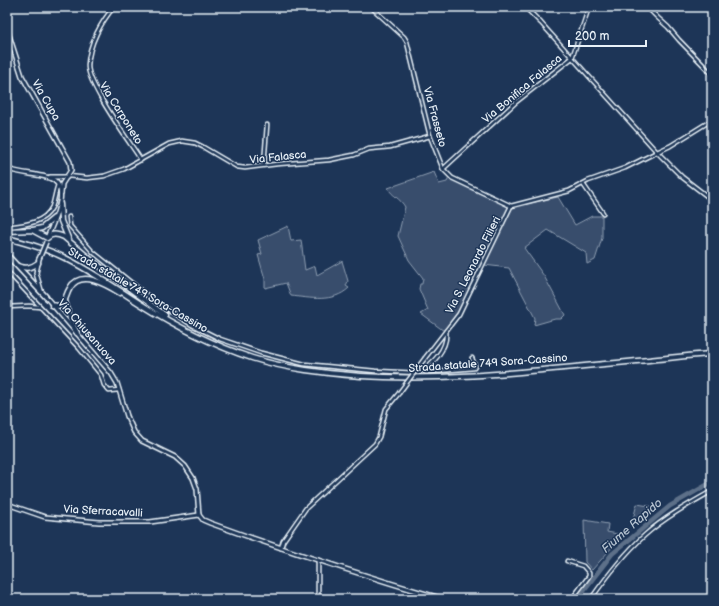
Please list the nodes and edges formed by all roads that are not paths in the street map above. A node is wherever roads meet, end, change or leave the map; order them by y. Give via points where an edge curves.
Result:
1 (112, 7) edge
2 (371, 7) edge
3 (524, 7) edge
4 (589, 7) edge
5 (646, 7) edge
6 (7, 29) edge
7 (572, 58) junction
8 (712, 74) edge
9 (712, 120) edge
10 (267, 125) dead end
11 (430, 136) junction
12 (658, 152) junction
13 (140, 160) junction
14 (264, 165) junction
15 (7, 169) edge
16 (443, 169) junction
17 (67, 176) junction
18 (47, 177) junction
19 (583, 184) junction
20 (58, 185) junction
21 (61, 194) junction
22 (712, 200) edge
23 (60, 204) junction
24 (511, 206) junction
25 (603, 214) dead end
26 (54, 218) junction
27 (69, 218) dead end
28 (7, 227) edge
29 (32, 230) junction
30 (7, 231) edge
31 (7, 238) edge
32 (68, 239) junction
33 (46, 240) junction
34 (7, 255) edge
35 (38, 261) junction
36 (17, 266) junction
37 (7, 271) edge
38 (46, 297) junction
39 (65, 301) junction
40 (52, 305) junction
41 (7, 307) edge
42 (41, 308) junction
43 (156, 313) junction
44 (186, 330) junction
45 (446, 331) junction
46 (77, 333) junction
47 (712, 354) edge
48 (472, 358) dead end
49 (423, 370) junction
50 (119, 390) junction
51 (712, 491) edge
52 (7, 504) edge
53 (199, 515) junction
54 (281, 549) junction
55 (318, 560) junction
56 (567, 561) dead end
57 (318, 599) edge
58 (443, 599) edge
59 (572, 599) edge
60 (590, 599) edge

1 - 13 street, Via Carponeto via 97,32 88,65 96,90
2 - 11 street, Via Frasseto via 404,37
3 - 7 street
4 - 7 street, Via Bonifica Falasca
5 - 8 street
6 - 17 street, Via Cupa via 22,76 69,157 71,170
7 - 12 street
7 - 16 street, Via Bonifica Falasca via 516,102
9 - 12 street, Via S. Leonardo Filieri
10 - 14 street
11 - 14 street, Via Falasca via 329,160
11 - 16 street, Via Frasseto
12 - 19 street, Via S. Leonardo Filieri
12 - 22 street via 682,177
13 - 14 street, Via Falasca via 169,144 182,141 203,147 237,167
13 - 17 street, Via Falasca via 104,176
15 - 18 street
16 - 24 street via 452,178
17 - 18 street
17 - 20 street
17 - 21 street, Via Cupa via 62,184
18 - 20 street
19 - 24 street, Via S. Leonardo Filieri via 569,191
19 - 25 street
20 - 21 street
20 - 28 street via 52,206 45,216 34,222
21 - 23 street, Via Chiusanuova
23 - 26 street, Via Chiusanuova
23 - 32 highway via 61,221
24 - 45 street, Via S. Leonardo Filieri via 459,314
26 - 29 highway via 42,228
26 - 33 street, Via Chiusanuova
27 - 49 street via 70,226 93,252 154,301 220,339 304,364 408,373
29 - 30 highway
29 - 33 highway
31 - 43 highway, Strada statale 749 Sora-Cassino via 67,259 109,282
32 - 33 highway via 56,234
32 - 44 highway via 90,259
33 - 35 street, Via Chiusanuova, bridge
34 - 36 highway
35 - 36 highway via 32,267
35 - 38 street, Via Chiusanuova via 37,279
36 - 38 highway
37 - 42 street
38 - 40 street, Via Chiusanuova
39 - 40 highway via 62,305
39 - 43 highway via 70,287 75,282 92,280 102,282
39 - 46 highway
40 - 46 street, Via Chiusanuova
41 - 42 street
42 - 50 street via 98,370 109,391
43 - 44 highway, Strada statale 749 Sora-Cassino
44 - 47 highway, Strada statale 749 Sora-Cassino via 228,350 276,365 323,373 384,377 427,378
45 - 49 street via 447,337 440,354
45 - 54 street, Via S. Leonardo Filieri, bridge via 386,409 375,444 306,508 283,541
46 - 50 street, Via Chiusanuova via 111,373
48 - 49 street via 476,366 474,368 426,372
50 - 53 street, Via Chiusanuova via 131,427 137,436 175,457 193,478 197,489
51 - 60 street via 645,535
52 - 53 street, Via Sferracavalli via 45,517 99,522 150,522
53 - 54 street via 210,523
54 - 55 street
55 - 57 street
55 - 58 street
56 - 59 street via 583,566 589,573

